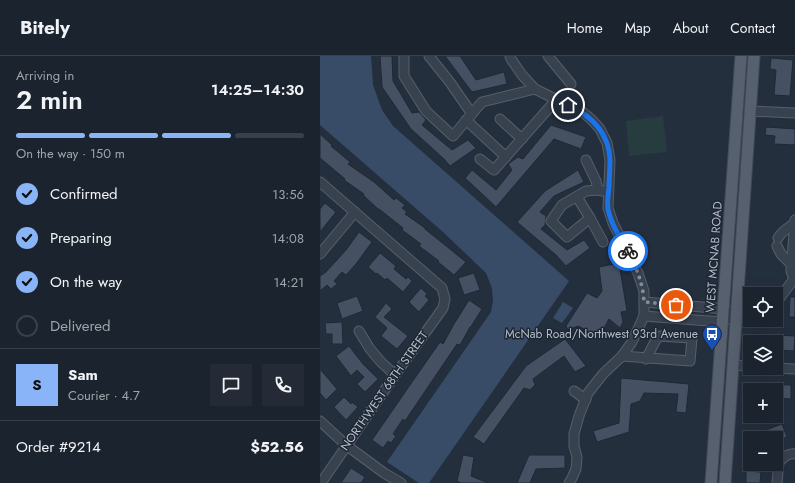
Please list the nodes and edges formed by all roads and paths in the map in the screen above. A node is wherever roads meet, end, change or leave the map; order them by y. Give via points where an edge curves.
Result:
1 (404, 56) edge
2 (429, 56) edge
3 (510, 56) edge
4 (548, 56) edge
5 (741, 56) edge
6 (754, 56) edge
7 (571, 84) dead end
8 (535, 89) junction
9 (556, 100) junction
10 (750, 111) junction
11 (795, 113) edge
12 (469, 117) junction
13 (500, 119) dead end
14 (522, 139) junction
15 (506, 157) junction
16 (480, 159) dead end
17 (586, 160) dead end
18 (320, 182) edge
19 (598, 190) junction
20 (608, 192) junction
21 (577, 197) junction
22 (355, 212) junction
23 (590, 218) junction
24 (795, 220) edge
25 (795, 224) edge
26 (603, 242) dead end
27 (320, 254) edge
28 (792, 265) junction
29 (794, 280) edge
30 (783, 294) edge
31 (644, 302) junction
32 (724, 309) junction
33 (644, 316) junction
34 (736, 316) junction
35 (722, 322) junction
36 (359, 331) dead end
37 (622, 356) junction
38 (646, 358) junction
39 (733, 365) junction
40 (743, 366) edge
41 (783, 369) edge
42 (795, 370) edge
43 (395, 374) junction
44 (574, 391) dead end
45 (586, 400) junction
46 (320, 421) edge
47 (346, 445) junction
48 (795, 454) edge
49 (321, 483) edge
50 (401, 483) edge
51 (569, 483) edge
52 (711, 483) edge
53 (725, 483) edge
54 (777, 483) edge

1 - 12 street via 404,76 426,111 453,136
2 - 12 street via 449,81
3 - 8 street
4 - 7 street
5 - 32 main road, WEST MCNAB ROAD
6 - 10 main road
8 - 9 street
8 - 12 street via 482,102
9 - 14 street
9 - 20 street via 580,110 600,129 607,143 610,160
10 - 11 street
10 - 34 main road
12 - 15 street
13 - 14 street
14 - 15 street
15 - 16 street via 494,170
17 - 19 street
18 - 22 street
19 - 20 street
19 - 21 street via 586,191
20 - 31 street via 608,208 638,273 644,291
21 - 23 street
21 - 23 street via 562,206 551,221 567,237
22 - 27 street
22 - 43 street, NORTHWEST 68TH STREET via 442,288 445,299 443,308
23 - 26 street
24 - 25 street
25 - 28 street
25 - 28 street via 781,233 778,242 781,254
28 - 29 street
29 - 30 street
31 - 32 street
31 - 33 street
32 - 34 street
32 - 35 main road, WEST MCNAB ROAD
33 - 35 street
33 - 37 street via 632,342
34 - 35 street
34 - 39 main road
35 - 52 main road, WEST MCNAB ROAD
36 - 43 street via 370,349
37 - 38 street
37 - 45 street via 603,374 588,393
38 - 38 street via 690,361 692,338 658,336
39 - 40 street
39 - 53 main road
41 - 42 street
43 - 47 street, NORTHWEST 68TH STREET
44 - 45 street
45 - 51 street via 574,434 576,469
46 - 47 street
47 - 49 street, NORTHWEST 68TH STREET
47 - 50 street
48 - 54 street via 790,453 779,462

